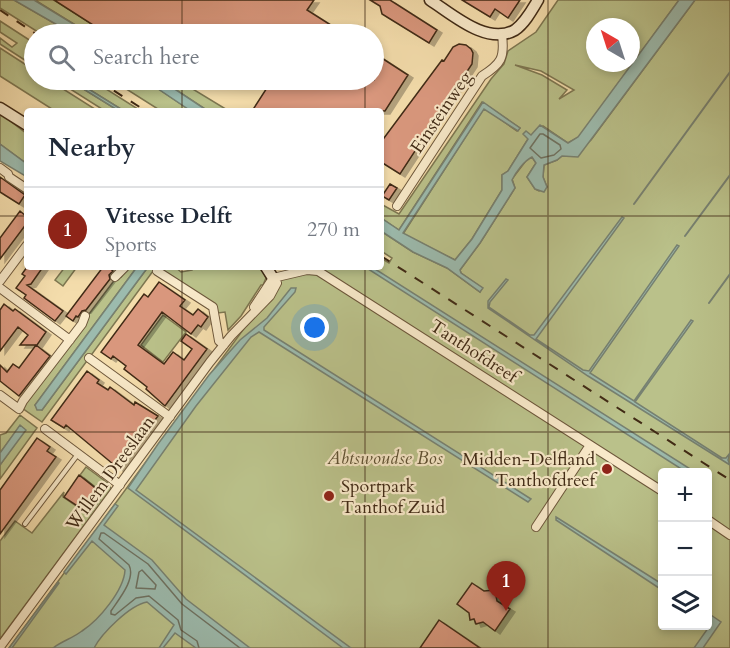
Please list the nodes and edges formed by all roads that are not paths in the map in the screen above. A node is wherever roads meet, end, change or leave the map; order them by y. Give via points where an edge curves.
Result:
1 (430, 0) edge
2 (538, 0) edge
3 (502, 35) junction
4 (0, 108) edge
5 (24, 123) edge
6 (0, 168) edge
7 (24, 187) edge
8 (397, 206) dead end
9 (24, 248) edge
10 (121, 270) edge
11 (268, 270) edge
12 (307, 270) edge
13 (316, 270) edge
14 (157, 271) dead end
15 (115, 277) dead end
16 (273, 278) junction
17 (0, 281) edge
18 (0, 288) edge
19 (85, 316) dead end
20 (70, 340) junction
21 (224, 345) junction
22 (89, 358) dead end
23 (0, 395) edge
24 (170, 417) junction
25 (45, 429) dead end
26 (590, 445) junction
27 (78, 454) junction
28 (120, 485) junction
29 (658, 488) edge
30 (711, 522) edge
31 (25, 524) dead end
32 (536, 527) dead end
33 (730, 535) edge
34 (0, 647) edge

1 - 3 street via 484,33
2 - 3 street via 521,25
3 - 8 street, Einsteinweg via 501,62 482,76
4 - 5 street
6 - 7 street
9 - 17 street
10 - 15 street
11 - 16 street
12 - 16 street, Tanthofdreef
13 - 26 street, Tanthofdreef
14 - 21 street via 213,307 219,340
16 - 21 street, Willem Dreeslaan via 277,283 270,296
18 - 20 street
19 - 20 street
20 - 23 street via 19,410
21 - 24 street, Willem Dreeslaan
22 - 24 street
24 - 28 street, Willem Dreeslaan
25 - 27 street
26 - 29 street, Tanthofdreef
26 - 32 street
27 - 28 street
27 - 31 lane
28 - 34 street, Willem Dreeslaan
30 - 33 street

